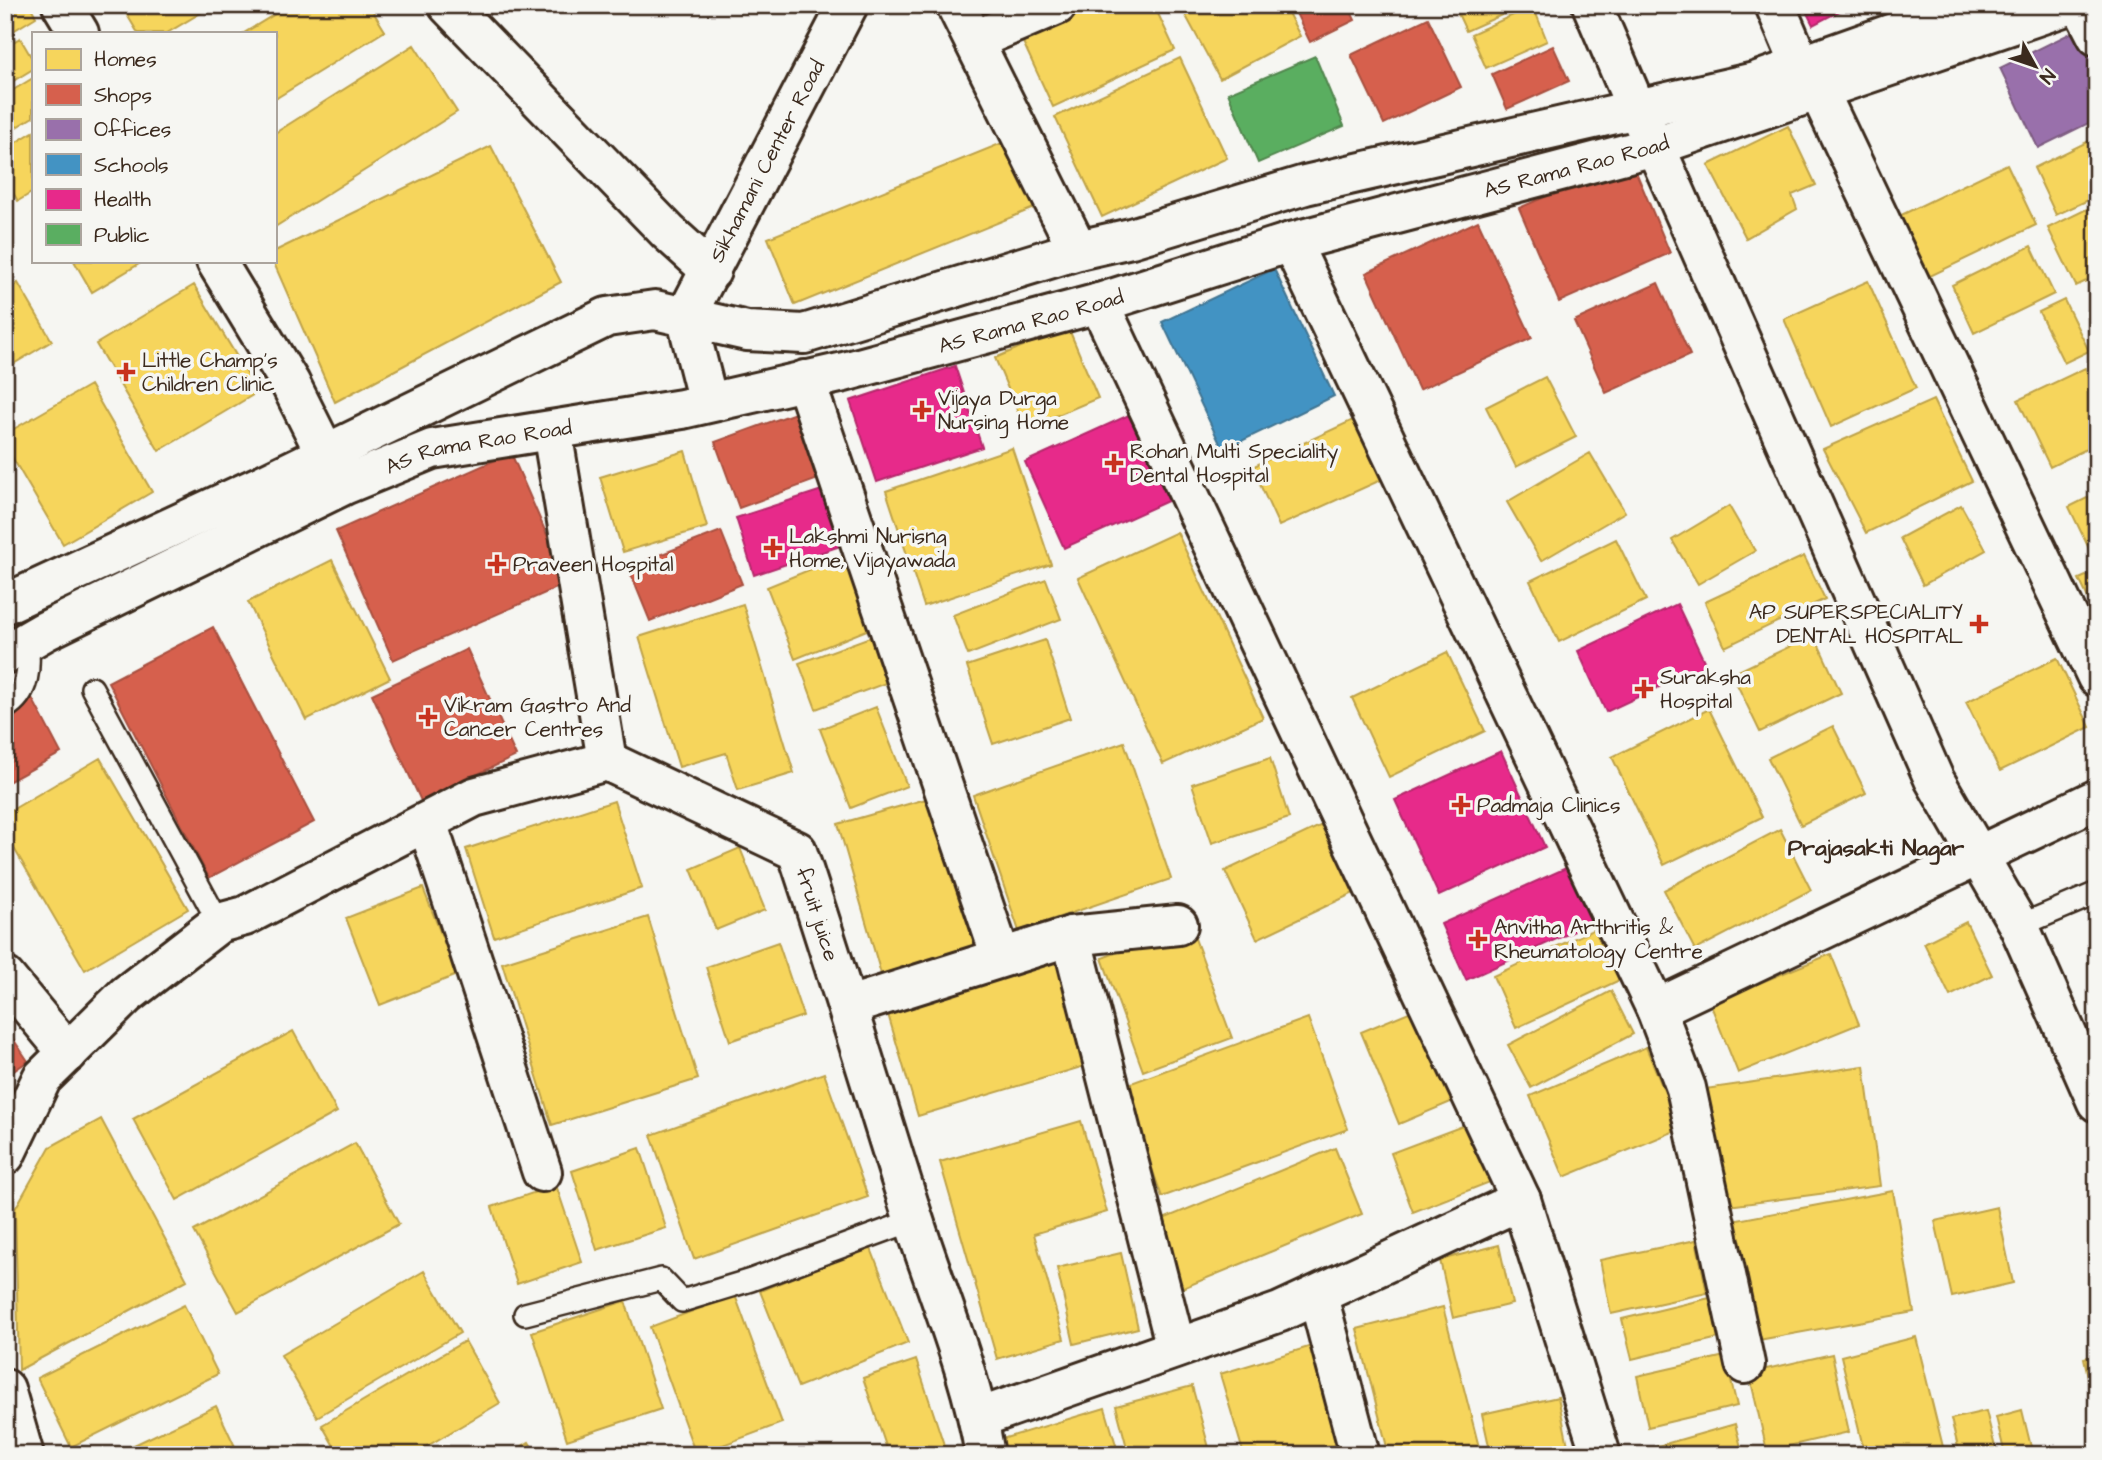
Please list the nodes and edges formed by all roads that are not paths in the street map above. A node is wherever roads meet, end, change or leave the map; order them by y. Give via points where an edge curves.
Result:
1 (62, 5) edge
2 (448, 5) edge
3 (848, 5) edge
4 (956, 5) edge
5 (1057, 5) edge
6 (1592, 5) edge
7 (1775, 5) edge
8 (1972, 5) edge
9 (2069, 5) edge
10 (2081, 5) edge
11 (78, 32) edge
12 (2097, 36) edge
13 (975, 40) junction
14 (1810, 79) junction
15 (1637, 110) junction
16 (1655, 146) junction
17 (1291, 242) junction
18 (1078, 250) junction
19 (217, 262) edge
20 (711, 271) junction
21 (1099, 303) junction
22 (686, 316) junction
23 (806, 380) junction
24 (708, 402) junction
25 (552, 431) junction
26 (325, 453) junction
27 (9, 594) edge
28 (16, 647) edge
29 (2097, 677) edge
30 (92, 688) dead end
31 (5, 708) edge
32 (607, 761) junction
33 (2097, 799) edge
34 (427, 822) junction
35 (1980, 856) junction
36 (2094, 900) edge
37 (219, 923) junction
38 (1178, 925) dead end
39 (2019, 926) junction
40 (1071, 936) junction
41 (1001, 957) junction
42 (5, 977) edge
43 (849, 1006) junction
44 (1656, 1009) junction
45 (68, 1053) junction
46 (2097, 1102) edge
47 (5, 1155) edge
48 (542, 1172) dead end
49 (1521, 1200) junction
50 (914, 1220) junction
51 (1318, 1296) junction
52 (525, 1314) dead end
53 (1176, 1348) junction
54 (1745, 1364) dead end
55 (5, 1389) edge
56 (982, 1436) edge
57 (24, 1455) edge
58 (1360, 1455) edge
59 (1601, 1455) edge

1 - 11 street
2 - 20 street
3 - 20 street, Sikhamani Center Road
4 - 13 street
5 - 13 street
6 - 15 street
7 - 14 street
8 - 14 street, AS Rama Rao Road
9 - 14 street, AS Rama Rao Road
10 - 12 street
13 - 18 street
14 - 15 street, AS Rama Rao Road via 1755,82
14 - 16 street, AS Rama Rao Road
14 - 29 street
15 - 16 street
15 - 18 street, AS Rama Rao Road via 1305,184
16 - 17 street, AS Rama Rao Road
16 - 35 street via 1934,779
17 - 21 street, AS Rama Rao Road
17 - 44 street
18 - 22 street, AS Rama Rao Road via 804,334 747,331
19 - 26 street via 290,383
20 - 22 street, Sikhamani Center Road
21 - 23 street, AS Rama Rao Road
21 - 49 street
22 - 24 street
22 - 26 street, AS Rama Rao Road via 655,310 607,317
23 - 24 street, AS Rama Rao Road
23 - 41 street
24 - 25 street, AS Rama Rao Road
25 - 28 street, AS Rama Rao Road via 432,449 344,485
25 - 32 street
26 - 27 street, AS Rama Rao Road via 260,486
28 - 31 lane via 30,667 25,684
30 - 37 lane
32 - 34 street via 474,797
32 - 43 street, fruit juice via 797,851
33 - 35 street
34 - 37 street via 245,916
34 - 48 street
35 - 39 street
35 - 44 street
36 - 39 lane
37 - 45 street via 126,995
38 - 40 street
39 - 46 street
40 - 41 street
40 - 53 street
41 - 43 street
42 - 45 street
43 - 50 street, fruit juice
44 - 54 street via 1686,1088
45 - 47 street via 42,1078
49 - 51 street
49 - 59 street
50 - 52 lane via 682,1301 661,1279
50 - 56 street, fruit juice
51 - 53 street
51 - 58 street
53 - 56 street
55 - 57 street

